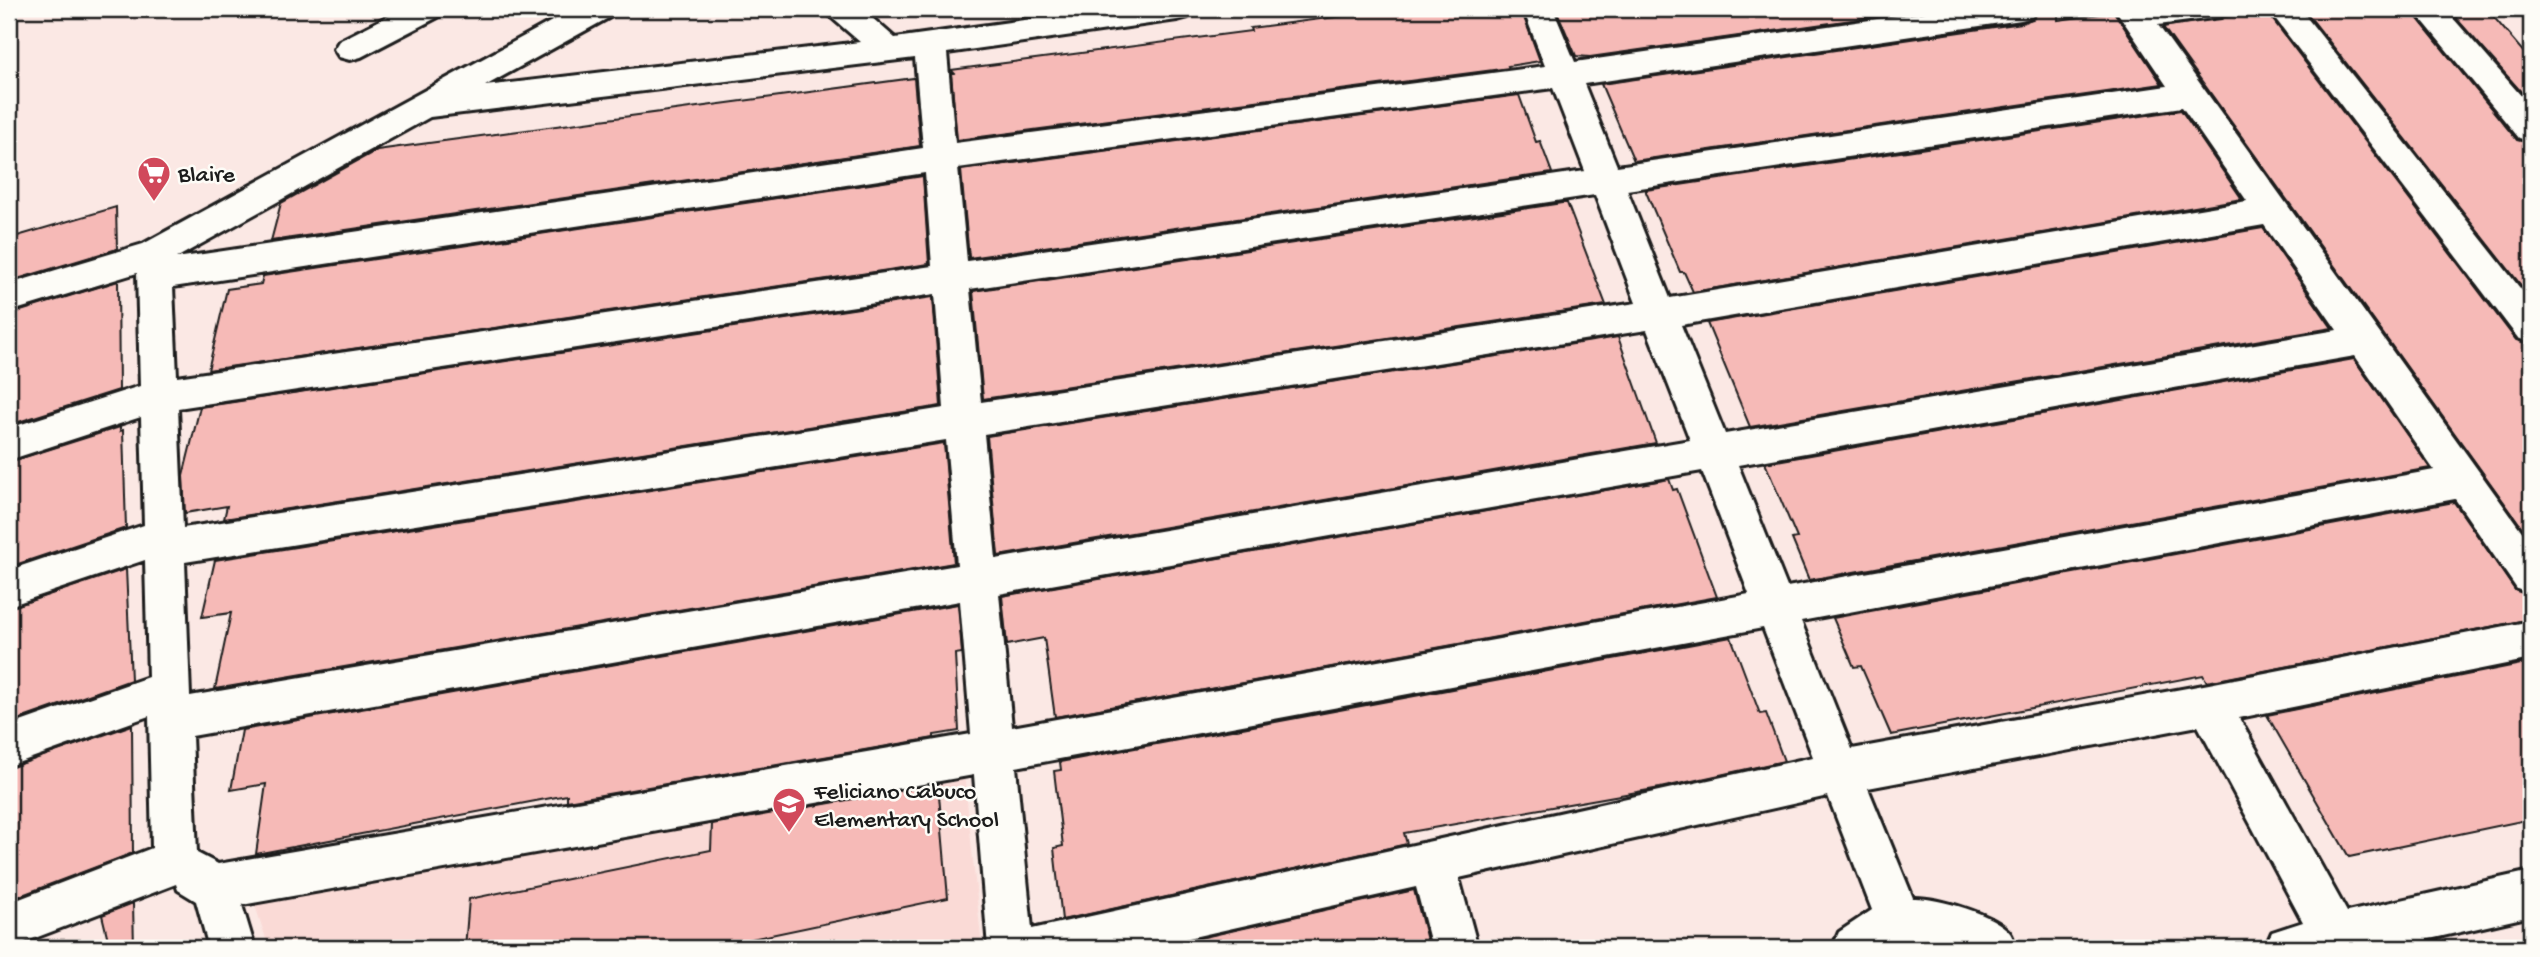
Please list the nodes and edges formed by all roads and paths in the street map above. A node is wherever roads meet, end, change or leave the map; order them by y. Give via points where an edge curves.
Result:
1 (427, 9) edge
2 (599, 9) edge
3 (842, 9) edge
4 (1177, 9) edge
5 (1538, 9) edge
6 (2021, 9) edge
7 (2210, 9) edge
8 (2283, 9) edge
9 (2428, 9) edge
10 (2132, 12) edge
11 (1063, 16) edge
12 (930, 45) junction
13 (350, 49) dead end
14 (890, 50) junction
15 (1564, 75) junction
16 (2190, 94) junction
17 (420, 106) junction
18 (2531, 129) edge
19 (940, 158) junction
20 (1605, 181) junction
21 (2273, 210) junction
22 (155, 264) junction
23 (950, 279) junction
24 (9, 298) edge
25 (1658, 314) junction
26 (2531, 328) edge
27 (2364, 340) junction
28 (160, 394) junction
29 (964, 421) junction
30 (9, 444) edge
31 (1714, 454) junction
32 (2464, 481) junction
33 (165, 542) junction
34 (2531, 576) edge
35 (978, 581) junction
36 (9, 588) edge
37 (1774, 609) junction
38 (2531, 640) edge
39 (170, 704) junction
40 (2209, 704) junction
41 (9, 746) edge
42 (994, 751) junction
43 (1839, 772) junction
44 (175, 862) junction
45 (1432, 862) junction
46 (214, 887) junction
47 (2531, 894) edge
48 (1899, 922) junction
49 (9, 926) edge
50 (2336, 937) junction
51 (232, 948) edge
52 (1011, 948) edge
53 (1042, 948) edge
54 (1455, 948) edge
55 (1855, 948) edge
56 (1993, 948) edge
57 (2288, 948) edge

1 - 13 street
2 - 17 street
3 - 14 street
4 - 11 street
5 - 15 street
6 - 15 street
7 - 10 street
8 - 26 street
9 - 18 street
10 - 16 street
11 - 12 street
12 - 14 street
12 - 19 street
14 - 17 street
15 - 19 street
15 - 20 street
16 - 20 street
16 - 21 street
17 - 22 street
19 - 22 street
19 - 23 street
20 - 23 street
20 - 25 street
21 - 25 street
21 - 27 street
22 - 24 street
22 - 28 street
23 - 28 street
23 - 29 street
25 - 29 street
25 - 31 street
27 - 31 street
27 - 32 street
28 - 30 street
28 - 33 street
29 - 33 street
29 - 35 street
31 - 35 street
31 - 37 street
32 - 34 street
32 - 37 street
33 - 36 street
33 - 39 street
35 - 39 street
35 - 42 street
37 - 42 street
37 - 43 street
38 - 40 street
39 - 41 street
39 - 44 street
40 - 43 street
40 - 50 street
42 - 46 street
42 - 52 street
43 - 45 street
43 - 48 street
44 - 46 street
44 - 49 street
45 - 53 street
45 - 54 street
46 - 51 street
47 - 50 street
48 - 55 street via 1871,933
48 - 56 street via 1929,920 1961,929
50 - 57 street

